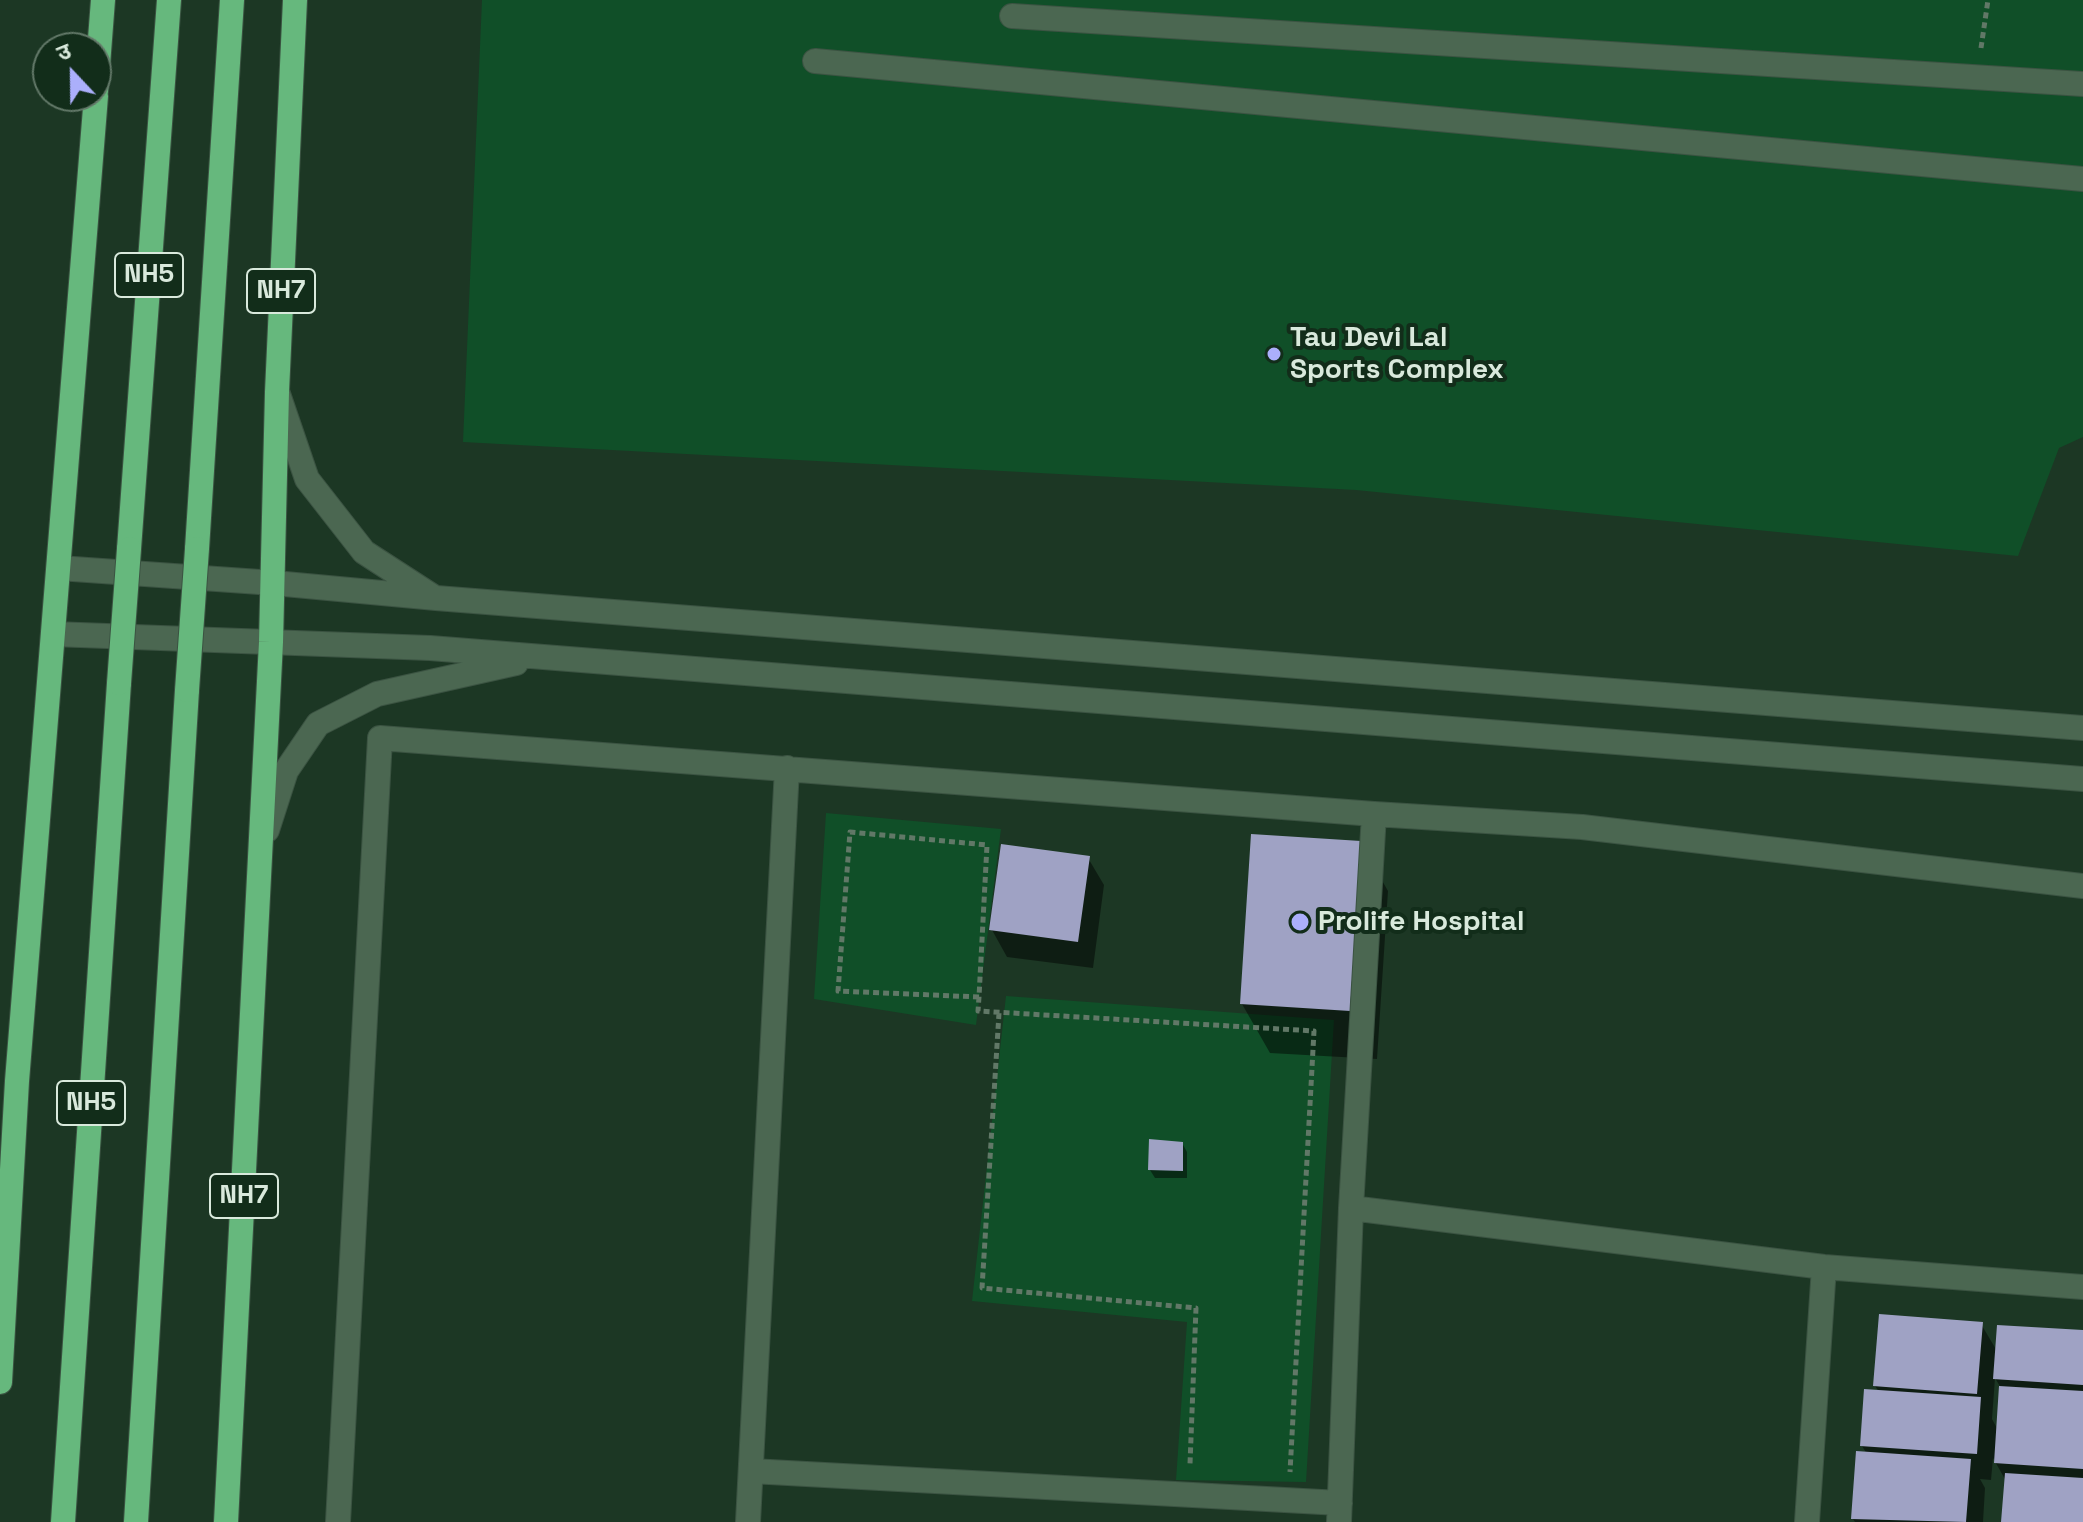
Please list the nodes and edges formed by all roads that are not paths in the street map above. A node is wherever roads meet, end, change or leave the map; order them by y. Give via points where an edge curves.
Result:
1 (103, 0) edge
2 (169, 0) edge
3 (232, 0) edge
4 (295, 0) edge
5 (1012, 16) dead end
6 (101, 32) edge
7 (815, 61) dead end
8 (2083, 84) edge
9 (95, 112) edge
10 (2083, 179) edge
11 (277, 392) junction
12 (59, 568) junction
13 (274, 583) junction
14 (436, 598) junction
15 (53, 634) junction
16 (271, 642) junction
17 (542, 657) junction
18 (2083, 728) edge
19 (787, 768) junction
20 (2083, 779) edge
21 (1374, 814) junction
22 (259, 870) junction
23 (2083, 886) edge
24 (1351, 1208) junction
25 (1824, 1267) junction
26 (2083, 1287) edge
27 (0, 1382) edge
28 (751, 1471) junction
29 (1339, 1513) edge
30 (63, 1522) edge
31 (136, 1522) edge
32 (226, 1522) edge
33 (338, 1522) edge
34 (748, 1522) edge
35 (1807, 1522) edge

1 - 6 highway
2 - 30 highway, NH5, bridge
3 - 31 highway, NH5, bridge
4 - 11 highway, NH7
5 - 8 street
7 - 10 street
9 - 12 highway
11 - 13 highway, NH7
11 - 14 street via 307,479 364,552
12 - 13 street
12 - 15 highway
13 - 14 street
13 - 16 highway, NH7
14 - 18 street
15 - 16 street
15 - 27 highway via 17,1081
16 - 17 street
16 - 22 highway, NH7
17 - 20 street
17 - 22 street via 377,694 318,724 286,771
19 - 21 street
19 - 28 street
19 - 33 street via 380,738
21 - 23 street via 1582,827
21 - 24 street
22 - 32 highway, NH7
24 - 25 street
24 - 29 street
25 - 26 street
25 - 35 street
28 - 29 street
28 - 34 street

